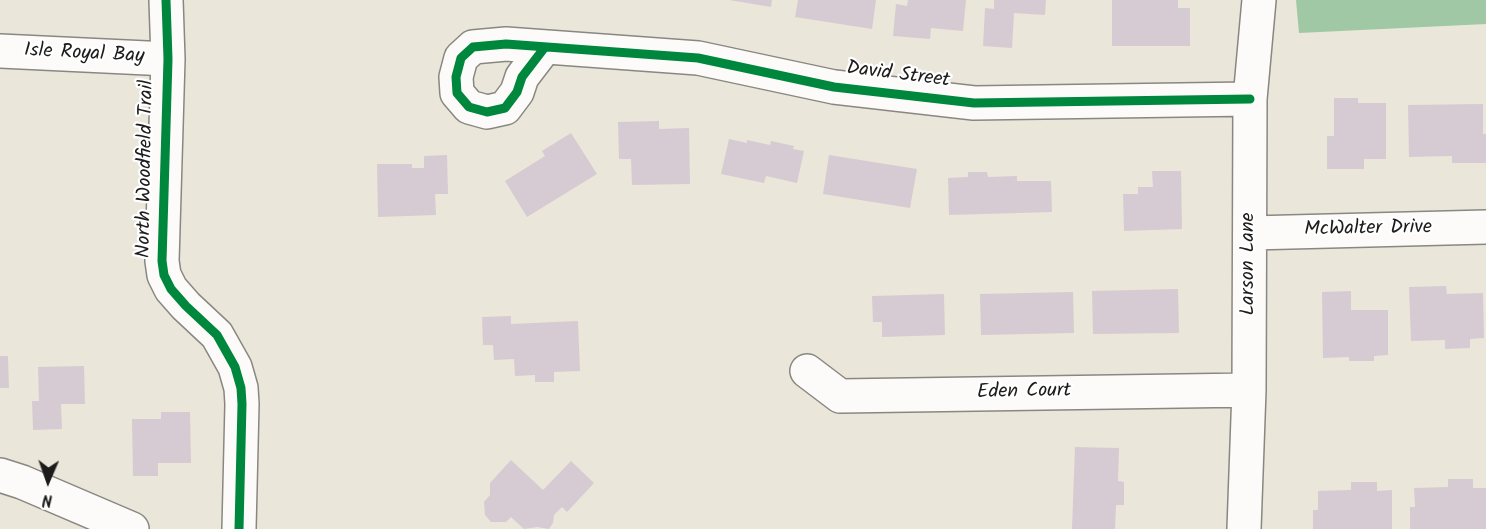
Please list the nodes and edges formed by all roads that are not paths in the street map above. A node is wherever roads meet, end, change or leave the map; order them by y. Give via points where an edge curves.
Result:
1 (166, 0) edge
2 (1258, 0) edge
3 (545, 47) dead end
4 (0, 51) edge
5 (168, 58) junction
6 (1250, 99) junction
7 (1486, 227) edge
8 (1251, 233) junction
9 (807, 371) dead end
10 (1249, 390) junction
11 (0, 475) edge
12 (132, 529) edge
13 (238, 529) edge
14 (1244, 529) edge

1 - 5 street, North Woodfield Trail
2 - 6 street, Larson Lane
3 - 6 street, David Street via 698,58 834,87 974,103
4 - 5 street, Isle Royal Bay
5 - 13 street, North Woodfield Trail via 164,275 186,306 217,335 235,367 242,404
6 - 8 street, Larson Lane
7 - 8 street, McWalter Drive
8 - 10 street, Larson Lane
9 - 10 street, Eden Court via 840,396
10 - 14 street, Larson Lane
11 - 12 street

